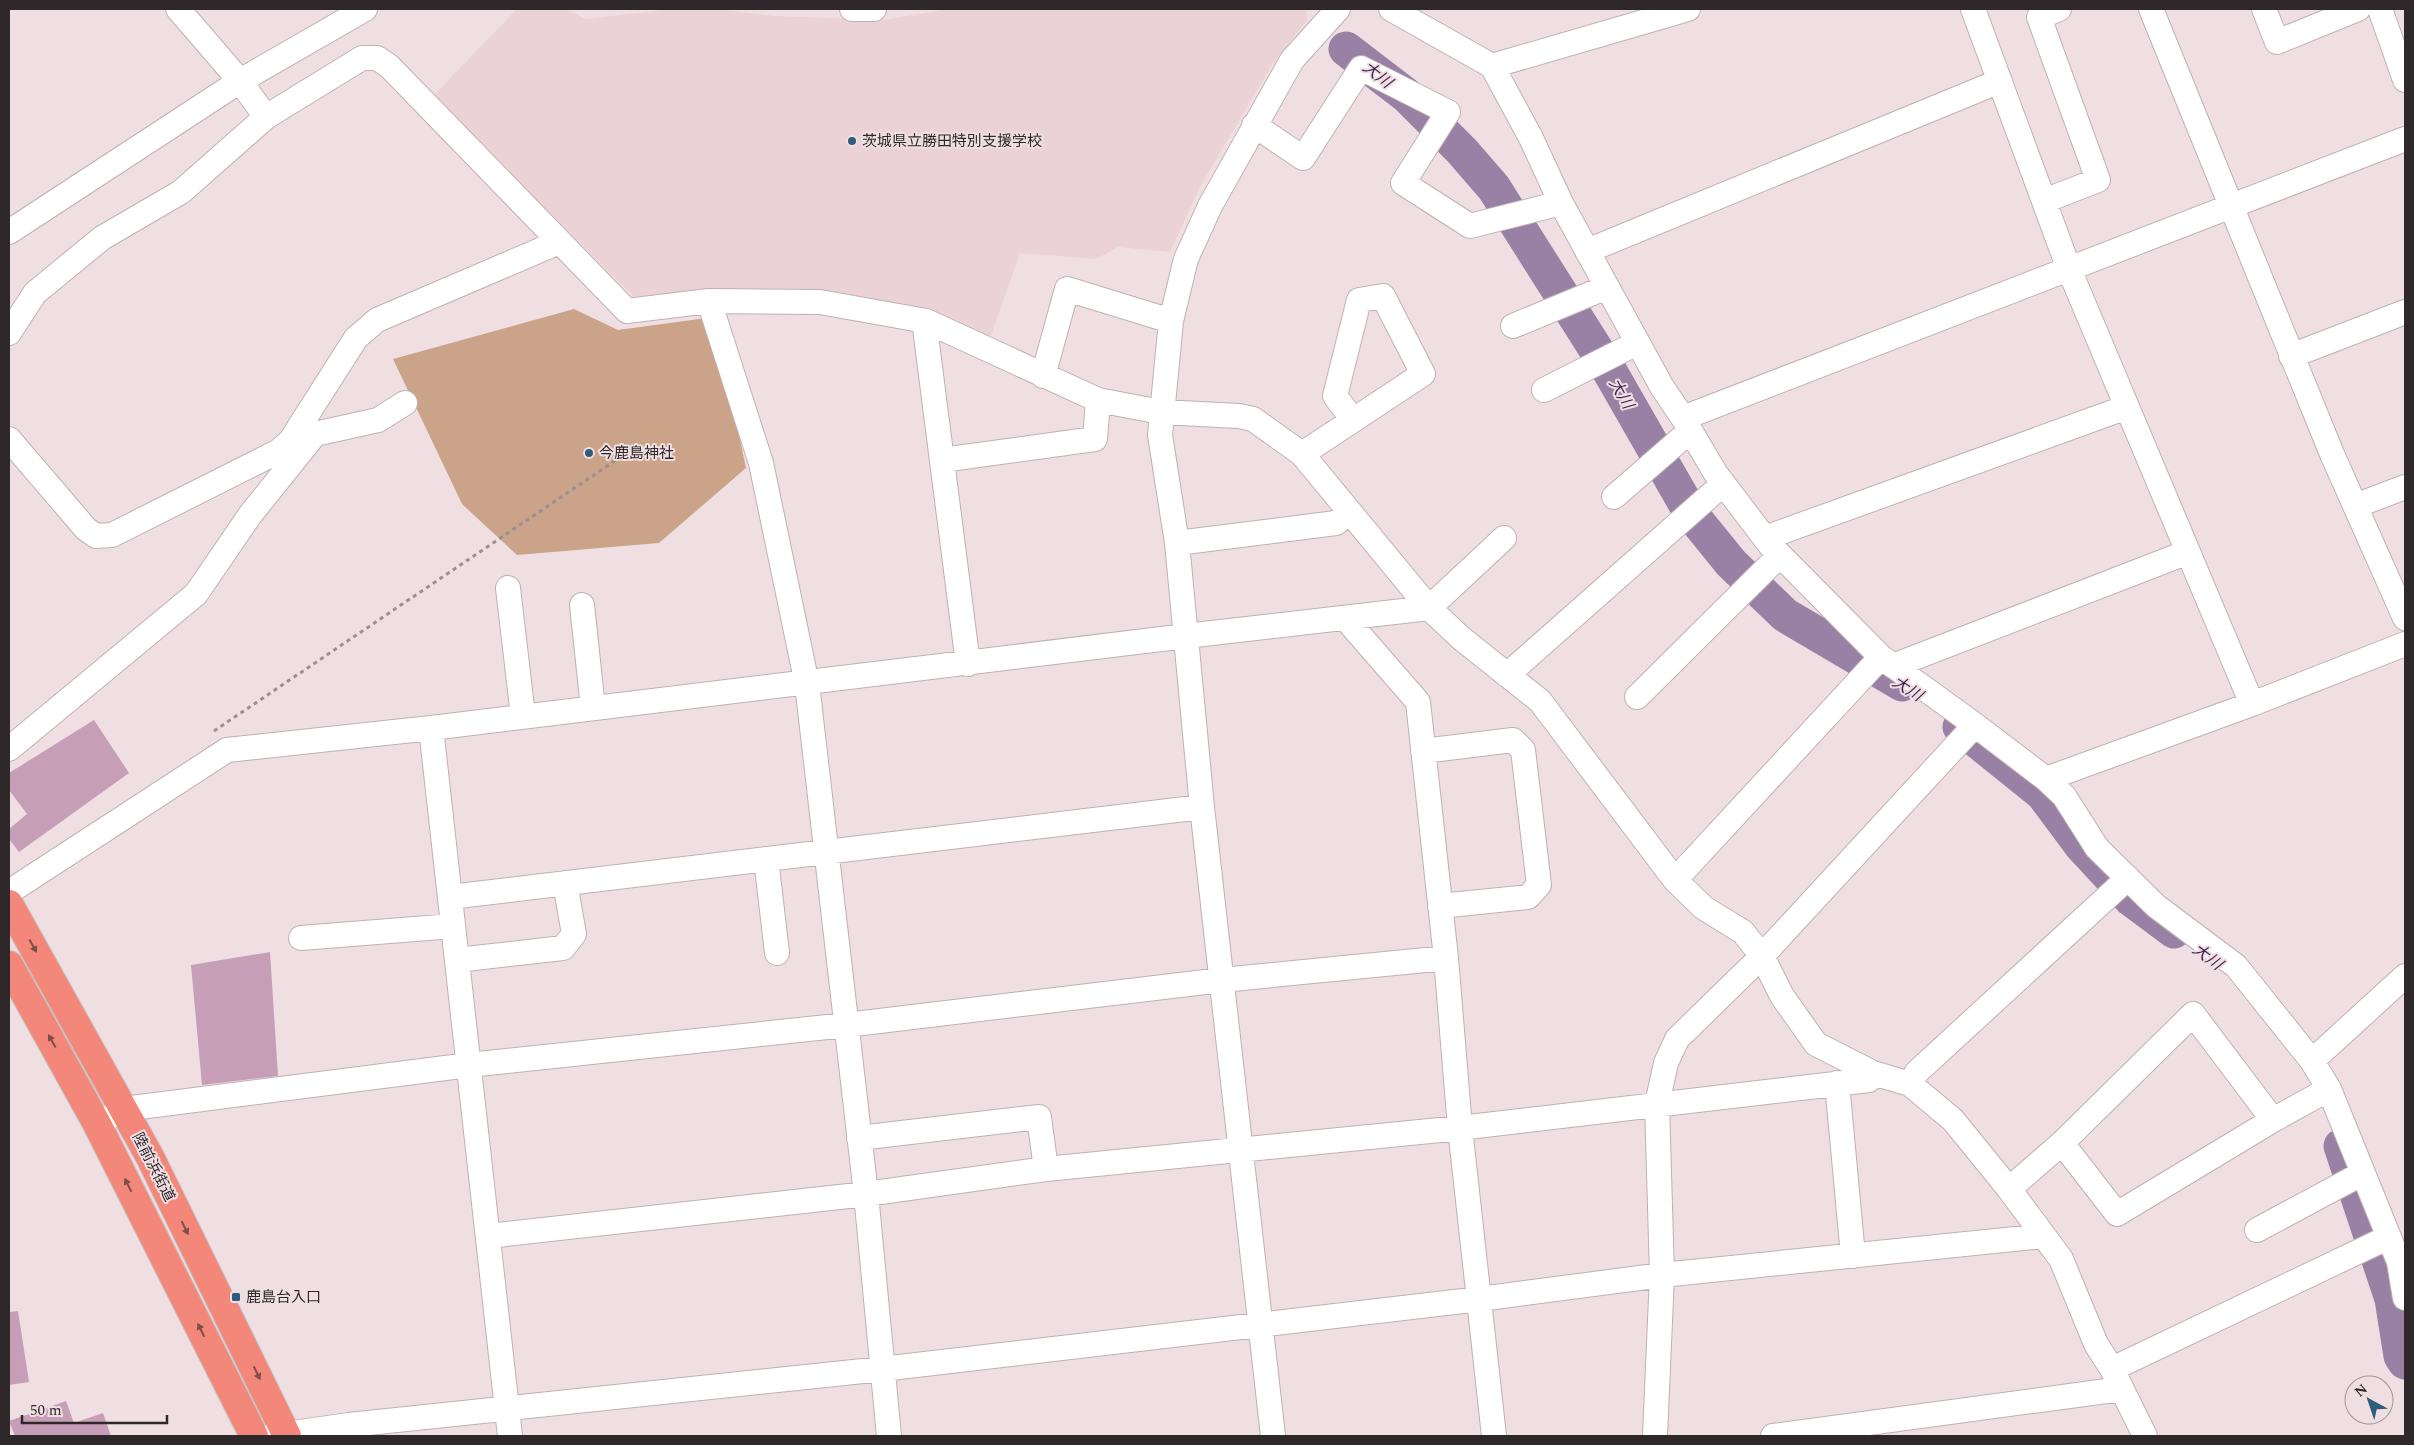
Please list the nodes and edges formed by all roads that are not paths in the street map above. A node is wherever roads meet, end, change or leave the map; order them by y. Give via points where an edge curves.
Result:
1 (178, 9) edge
2 (365, 9) edge
3 (852, 9) edge
4 (874, 9) edge
5 (1390, 9) edge
6 (1688, 9) edge
7 (1973, 9) edge
8 (2059, 9) edge
9 (2151, 9) edge
10 (2264, 9) edge
11 (2358, 9) edge
12 (2380, 9) edge
13 (1335, 10) edge
14 (1492, 66) junction
15 (2405, 80) edge
16 (240, 81) junction
17 (2000, 81) junction
18 (266, 117) junction
19 (1254, 125) junction
20 (2405, 140) edge
21 (2044, 201) junction
22 (1561, 203) junction
23 (2231, 206) junction
24 (9, 232) edge
25 (559, 242) junction
26 (1587, 250) junction
27 (2069, 269) junction
28 (1607, 287) junction
29 (709, 301) junction
30 (2405, 312) edge
31 (926, 321) junction
32 (1171, 321) junction
33 (1513, 326) dead end
34 (9, 333) edge
35 (1638, 343) junction
36 (2291, 356) junction
37 (1043, 376) junction
38 (1544, 390) dead end
39 (1098, 400) junction
40 (405, 403) dead end
41 (2127, 407) junction
42 (1161, 412) junction
43 (1352, 420) junction
44 (1687, 424) junction
45 (9, 439) edge
46 (1302, 454) junction
47 (942, 460) junction
48 (1723, 484) junction
49 (2405, 487) edge
50 (1614, 497) dead end
51 (2355, 506) junction
52 (1349, 512) junction
53 (1504, 538) dead end
54 (1177, 542) junction
55 (1772, 546) junction
56 (2188, 552) junction
57 (508, 588) dead end
58 (582, 605) dead end
59 (1429, 608) junction
60 (1345, 618) junction
61 (2405, 618) edge
62 (1186, 636) junction
63 (2405, 644) edge
64 (1887, 662) junction
65 (968, 664) junction
66 (1507, 675) junction
67 (807, 684) junction
68 (1637, 697) dead end
69 (2252, 704) junction
70 (593, 708) junction
71 (524, 716) junction
72 (1975, 725) junction
73 (431, 728) junction
74 (9, 749) edge
75 (1423, 751) junction
76 (2046, 779) junction
77 (1202, 807) junction
78 (825, 854) junction
79 (766, 859) junction
80 (2128, 878) junction
81 (1675, 880) junction
82 (565, 883) junction
83 (9, 892) edge
84 (450, 898) junction
85 (9, 904) edge
86 (1440, 906) junction
87 (453, 926) junction
88 (301, 938) dead end
89 (777, 953) dead end
90 (1762, 956) junction
91 (1446, 958) junction
92 (457, 960) junction
93 (9, 965) edge
94 (2405, 976) edge
95 (1222, 980) junction
96 (846, 1025) junction
97 (2312, 1061) junction
98 (469, 1065) junction
99 (1873, 1073) junction
100 (1837, 1084) junction
101 (1910, 1084) junction
102 (2329, 1090) junction
103 (1657, 1104) junction
104 (124, 1109) junction
105 (2273, 1120) junction
106 (97, 1124) junction
107 (1460, 1128) junction
108 (859, 1138) junction
109 (2062, 1143) junction
110 (1241, 1149) junction
111 (1046, 1169) junction
112 (2363, 1173) junction
113 (2009, 1189) junction
114 (866, 1194) junction
115 (2257, 1230) dead end
116 (488, 1236) junction
117 (2044, 1236) junction
118 (2389, 1237) junction
119 (1853, 1256) junction
120 (2402, 1261) edge
121 (1662, 1275) junction
122 (2405, 1298) edge
123 (1480, 1300) junction
124 (1261, 1324) junction
125 (882, 1369) junction
126 (2116, 1379) junction
127 (507, 1408) junction
128 (282, 1435) edge
129 (254, 1436) edge
130 (510, 1436) edge
131 (889, 1436) edge
132 (1273, 1436) edge
133 (1494, 1436) edge
134 (1655, 1436) edge
135 (1773, 1436) edge
136 (2145, 1436) edge

1 - 16 street
2 - 16 street
3 - 4 street
5 - 14 street
6 - 14 street
7 - 17 street
8 - 21 street via 2039,17 2098,180
9 - 23 street
10 - 11 street via 2277,42
12 - 15 street
13 - 19 street via 1292,60
14 - 22 street
16 - 18 street
16 - 24 street
17 - 21 street
17 - 26 street
18 - 25 street via 350,64 362,58 377,58 389,66
18 - 34 street via 181,192 102,238 35,293
19 - 22 street via 1303,158 1361,68 1448,112 1403,183 1470,226
19 - 32 street via 1210,206 1186,259
20 - 23 street
21 - 27 street
22 - 26 street
23 - 27 street
23 - 36 street
25 - 29 street via 627,312
25 - 45 street via 377,320 356,338 291,440 279,451 112,535 96,536 86,528
26 - 28 street
27 - 41 street
27 - 44 street
28 - 33 street
28 - 35 street
29 - 31 street via 820,302
29 - 67 street via 761,463
30 - 36 street
31 - 37 street
31 - 47 street
32 - 37 street via 1067,289
32 - 42 street
35 - 38 street
35 - 44 street
36 - 51 street
37 - 39 street
39 - 42 street
39 - 47 street via 1095,439
40 - 74 street via 378,420 315,434 250,515 196,594
41 - 55 street
41 - 56 street
42 - 46 street via 1253,419
42 - 54 street via 1160,434
43 - 43 street via 1423,374 1384,296 1359,300 1335,396
43 - 46 street
44 - 48 street
44 - 50 street
46 - 52 street
47 - 65 street
48 - 55 street
48 - 66 street
49 - 51 street
51 - 61 street
52 - 54 street via 1336,523
52 - 59 street
53 - 59 street
54 - 62 street
55 - 64 street
55 - 68 street
56 - 64 street
56 - 69 street
57 - 71 street
58 - 70 street
59 - 60 street
59 - 66 street
60 - 62 street
60 - 75 street via 1418,702
62 - 65 street
62 - 77 street
63 - 69 street
64 - 72 street
64 - 81 street
65 - 67 street
66 - 81 street via 1540,701
67 - 70 street
67 - 78 street
69 - 76 street
70 - 71 street
71 - 73 street
72 - 76 street
72 - 90 street
73 - 83 street via 227,750
73 - 84 street
75 - 86 street
75 - 86 street via 1513,740 1523,750 1539,885 1528,897
76 - 80 street via 2064,796 2097,848
77 - 78 street
77 - 95 street
78 - 79 street
78 - 96 street
79 - 82 street
79 - 89 street
80 - 97 street via 2156,906 2236,966
80 - 101 street via 1917,1072
81 - 90 street via 1704,908 1742,932
82 - 84 street
82 - 92 street via 574,934 563,948
84 - 87 street
85 -> 104 highway, 陸前浜街道
86 - 91 street
87 - 88 street
87 - 92 street
90 - 99 street via 1782,996 1816,1044
90 - 103 street via 1677,1038 1666,1063
91 - 95 street
91 - 107 street
92 - 98 street
106 -> 93 highway, 陸前浜街道
94 - 97 street
95 - 96 street
95 - 110 street
96 - 98 street
96 - 108 street
97 - 102 street
98 - 104 street
98 - 116 street
99 - 100 street via 1869,1080
99 - 101 street
100 - 103 street
100 - 119 street
101 - 113 street via 1953,1120
102 - 105 street
102 - 112 street
103 - 107 street
103 - 121 street
104 - 106 street
104 -> 128 highway, 陸前浜街道
105 - 109 street via 2117,1214
105 - 109 street via 2193,1014
129 -> 106 highway, 陸前浜街道
107 - 110 street
107 - 123 street
108 - 111 street via 1040,1117
108 - 114 street
109 - 113 street
110 - 111 street
110 - 124 street
111 - 114 street
112 - 115 street
112 - 118 street
113 - 117 street
114 - 116 street
114 - 125 street
116 - 127 street
117 - 119 street
117 - 126 street via 2061,1259 2096,1344
118 - 120 street
118 - 126 street
119 - 121 street
120 - 122 street
121 - 123 street
121 - 134 street
123 - 124 street
123 - 133 street
124 - 125 street
124 - 132 street
125 - 127 street
125 - 131 street
126 - 135 street
126 - 136 street
127 - 128 street
127 - 130 street

